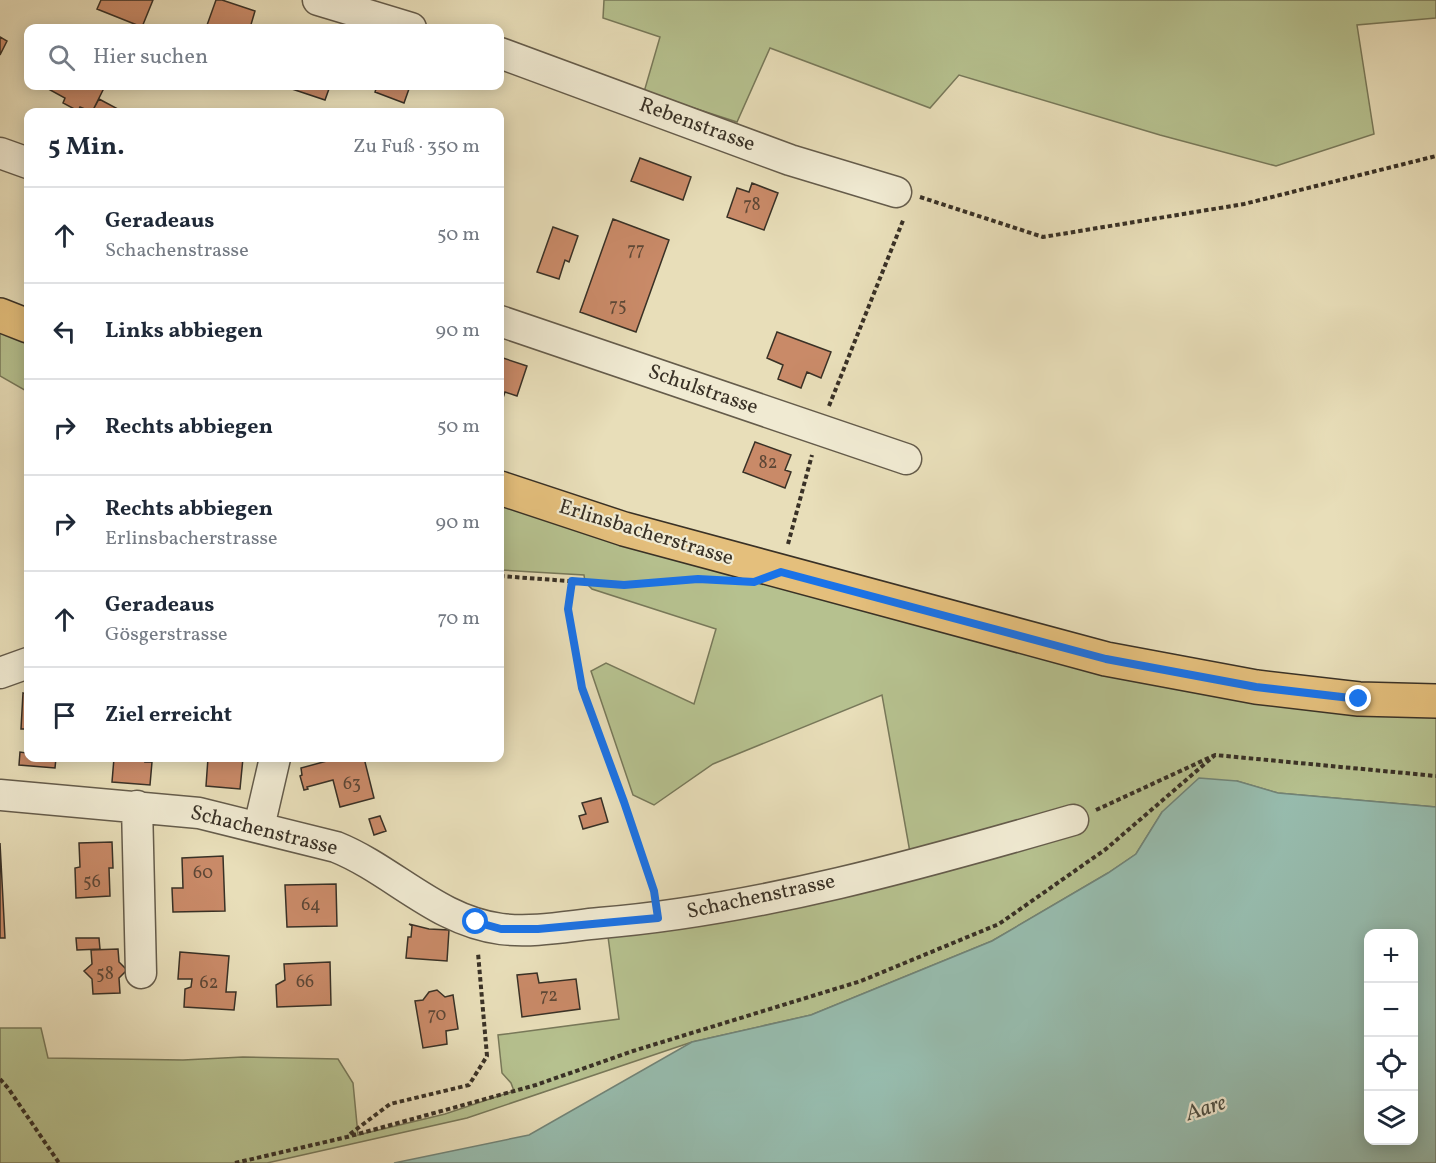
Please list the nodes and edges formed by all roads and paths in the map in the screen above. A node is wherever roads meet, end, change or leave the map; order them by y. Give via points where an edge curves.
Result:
1 (318, 0) edge
2 (398, 24) edge
3 (504, 54) edge
4 (0, 153) edge
5 (1436, 156) edge
6 (24, 162) edge
7 (905, 194) junction
8 (0, 315) edge
9 (504, 322) edge
10 (24, 324) edge
11 (819, 430) junction
12 (906, 459) dead end
13 (504, 489) edge
14 (781, 572) junction
15 (504, 576) edge
16 (698, 579) dead end
17 (572, 581) junction
18 (24, 665) edge
19 (0, 674) edge
20 (1436, 701) edge
21 (1215, 755) junction
22 (274, 762) edge
23 (1436, 776) edge
24 (0, 795) edge
25 (137, 806) junction
26 (1073, 820) joint
27 (259, 827) junction
28 (658, 918) junction
29 (476, 922) junction
30 (141, 973) dead end
31 (0, 1079) edge
32 (347, 1137) junction
33 (59, 1163) edge
34 (235, 1163) edge

1 - 2 street
3 - 7 street, Rebenstrasse via 790,160
4 - 6 street
5 - 7 path via 1244,204 1043,237
7 - 11 path
8 - 10 main road
9 - 11 street, Schulstrasse
11 - 12 street, Schulstrasse
11 - 14 path
13 - 14 main road, Erlinsbacherstrasse via 624,529
14 - 20 main road, Erlinsbacherstrasse via 1106,659 1256,687 1359,699
15 - 17 path
16 - 17 path via 624,585
17 - 28 path via 568,609 582,688 654,891
18 - 19 street
21 - 23 path
21 - 26 path
21 - 32 path via 1106,849 999,924 861,981 536,1085
22 - 27 street
24 - 25 street, Schachenstrasse
25 - 27 street, Schachenstrasse via 199,813
25 - 30 street
26 - 28 street, Schachenstrasse via 952,855 787,894
27 - 29 street, Schachenstrasse via 354,854 422,898
28 - 29 street, Schachenstrasse via 538,929 501,929
29 - 32 path via 487,1056 469,1084 390,1104
31 - 33 path
32 - 34 path

